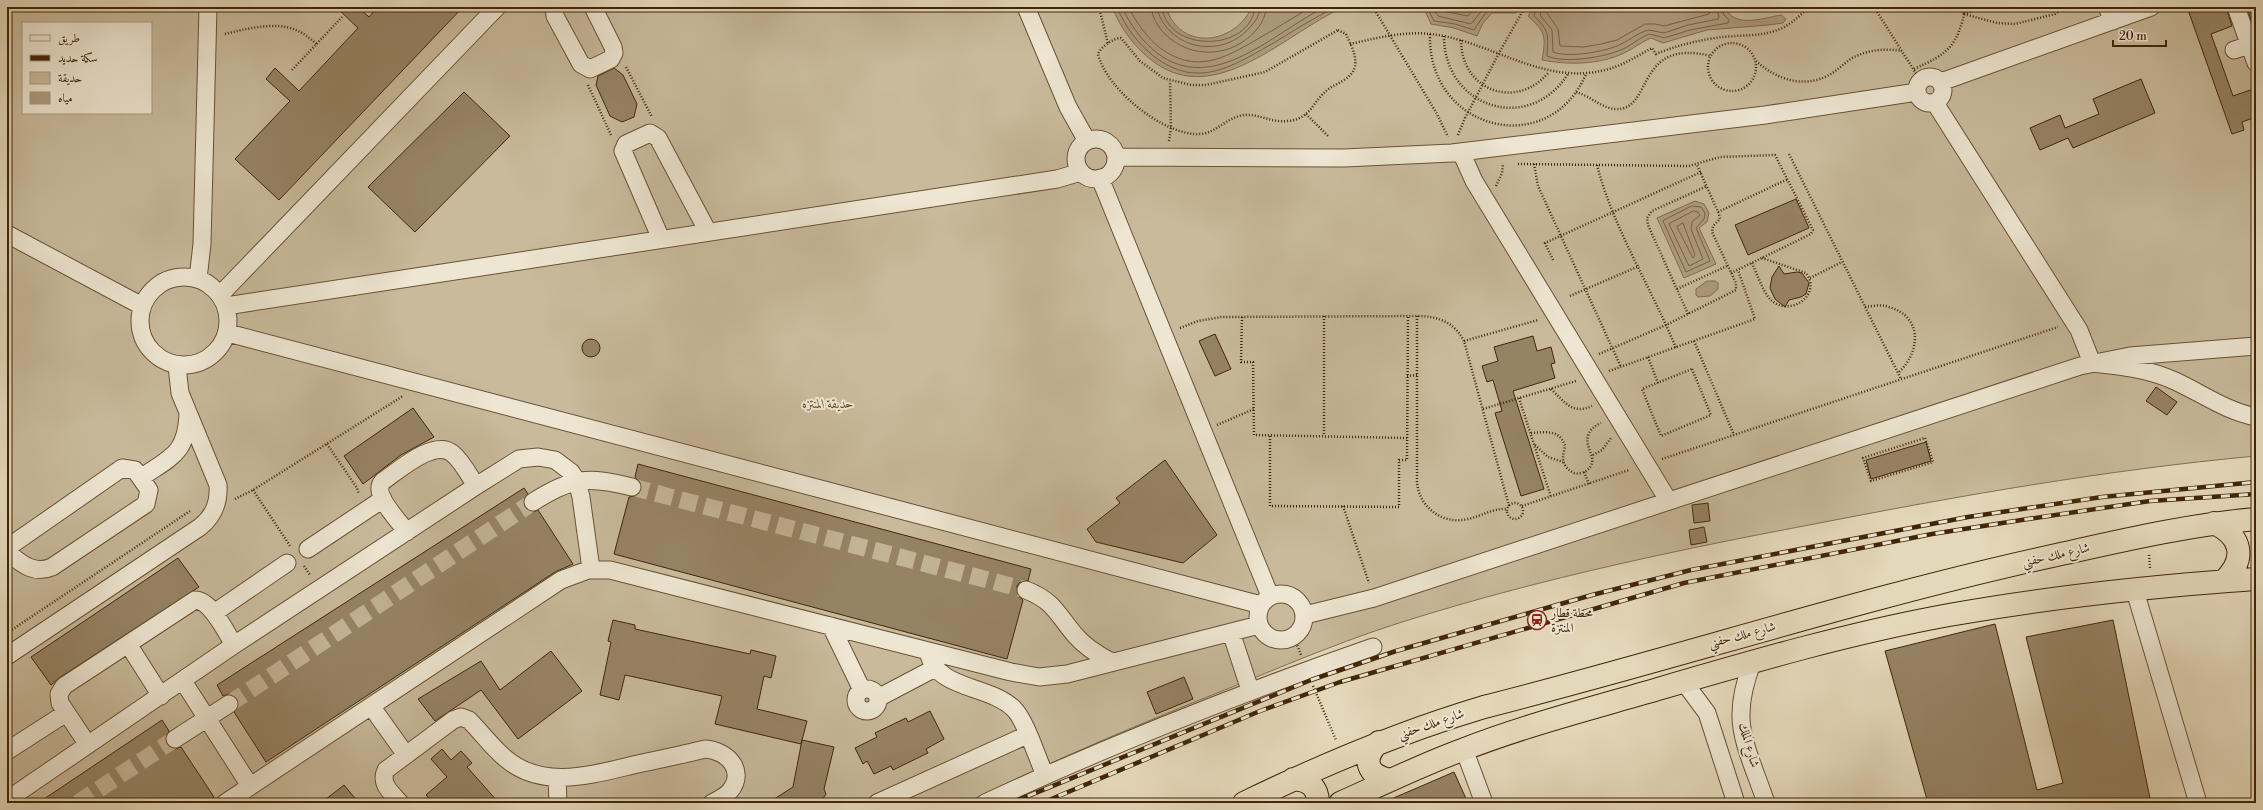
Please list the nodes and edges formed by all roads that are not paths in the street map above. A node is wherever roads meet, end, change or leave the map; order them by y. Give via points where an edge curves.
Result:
1 (208, 7) edge
2 (497, 7) edge
3 (554, 7) edge
4 (593, 7) edge
5 (1026, 7) edge
6 (2151, 7) edge
7 (2236, 7) edge
8 (2110, 14) edge
9 (2247, 46) edge
10 (2256, 63) edge
11 (1917, 80) junction
12 (1941, 82) junction
13 (1935, 103) junction
14 (1087, 141) junction
15 (1457, 152) junction
16 (1116, 157) junction
17 (1081, 172) junction
18 (1100, 178) junction
19 (708, 232) junction
20 (7, 234) edge
21 (661, 239) junction
22 (198, 279) junction
23 (223, 300) junction
24 (142, 306) junction
25 (228, 332) junction
26 (2256, 346) edge
27 (2092, 363) junction
28 (177, 366) junction
29 (188, 414) junction
30 (2256, 417) edge
31 (142, 477) junction
32 (577, 481) junction
33 (476, 486) junction
34 (632, 487) tunnel mouth
35 (383, 499) junction
36 (1668, 500) junction
37 (533, 502) tunnel mouth
38 (2256, 519) edge
39 (2214, 523) junction
40 (407, 532) junction
41 (7, 548) edge
42 (7, 552) edge
43 (591, 569) junction
44 (2256, 579) edge
45 (2224, 581) junction
46 (2144, 589) junction
47 (1026, 590) tunnel mouth
48 (1265, 601) junction
49 (214, 613) junction
50 (1305, 614) junction
51 (1259, 625) junction
52 (831, 626) junction
53 (1231, 632) junction
54 (128, 644) junction
55 (234, 645) junction
56 (1373, 647) dead end
57 (928, 651) junction
58 (7, 656) edge
59 (1112, 662) junction
60 (1752, 663) junction
61 (935, 668) junction
62 (183, 681) junction
63 (1684, 682) junction
64 (1250, 690) junction
65 (161, 696) junction
66 (229, 704) tunnel mouth
67 (371, 706) junction
68 (66, 713) junction
69 (207, 718) junction
70 (1027, 735) junction
71 (175, 739) tunnel mouth
72 (1379, 742) junction
73 (88, 745) junction
74 (1464, 749) junction
75 (7, 751) edge
76 (406, 755) junction
77 (1045, 776) junction
78 (558, 778) junction
79 (1294, 779) junction
80 (1391, 780) junction
81 (250, 786) junction
82 (7, 800) edge
83 (231, 802) edge
84 (400, 803) edge
85 (558, 803) edge
86 (712, 803) edge
87 (877, 803) edge
88 (985, 803) edge
89 (1244, 803) edge
90 (1318, 803) edge
91 (1340, 803) edge
92 (1484, 803) edge
93 (1736, 803) edge
94 (1766, 803) edge
95 (2198, 803) edge

1 - 22 street
2 - 23 street
3 - 4 street via 555,16 581,64 592,68 613,56 613,47
5 - 14 street via 1068,108
6 - 8 street
7 - 9 street
8 - 12 street
9 - 10 street
11 - 12 street via 1929,76
11 - 13 street via 1926,103
11 - 15 street via 1765,115
12 - 13 street via 1943,94
13 - 27 street via 2074,322 2088,348
14 - 16 street via 1098,138 1109,143
14 - 17 street via 1078,149 1076,155
15 - 16 street via 1344,158
15 - 36 street
16 - 18 street via 1114,168 1106,177
17 - 18 street via 1090,178
17 - 19 street via 1057,179
18 - 48 street via 1203,432
19 - 21 street
19 - 21 street via 656,135 647,134 628,142 624,147 624,154
20 - 24 street
21 - 23 street
22 - 23 street via 210,285
22 - 24 street via 181,277 164,281 151,291
23 - 25 street via 229,319
24 - 28 street via 139,321 142,337 150,350 162,360
25 - 28 street via 223,345 214,355 190,366
25 - 48 street
26 - 27 street via 2130,356
27 - 30 street via 2133,368 2162,376 2238,413
27 - 36 street via 2043,376
28 - 29 street via 178,384
29 - 31 street via 187,431 181,446 170,458
29 - 58 street via 218,485 217,504 208,521
31 - 41 street via 131,468 118,470
31 - 42 street via 149,490 146,504 52,567 31,569
32 - 33 street via 564,465 538,456 511,463
32 - 34 street via 598,480
32 - 37 street via 555,489
32 - 43 street
33 - 35 street via 451,452 446,449 434,449 381,483 379,490
33 - 40 street
35 - 40 street
35 - 49 street via 295,553
36 - 50 street via 1374,598
38 - 39 highway, شارع ملك حفني
39 - 45 highway via 2228,530 2237,542 2239,557 2234,571
39 - 72 highway, شارع ملك حفني via 2146,534 1984,571 1435,721
40 - 55 street
43 - 52 street via 610,570
43 - 67 street via 561,580
44 - 45 highway
45 - 46 highway
46 - 60 highway via 1947,615
46 - 95 street
47 - 59 street via 1052,605 1085,646
48 - 50 street via 1283,594 1295,598
48 - 51 street via 1258,618
49 - 54 street via 205,602 190,602
49 - 55 street
50 - 51 street via 1303,627 1294,637 1283,640 1271,638
51 - 53 street
52 - 57 street
52 - 61 street via 862,690 856,703 863,710 872,710 878,703 878,698
53 - 59 street
53 - 64 street
54 - 65 street
54 - 68 street via 61,690 59,699
55 - 62 street
56 - 64 street
57 - 59 street via 1025,675 1039,676 1067,674
57 - 61 street
60 - 63 highway
60 - 94 street, شارع الملك via 1742,697 1741,715 1743,734
61 - 70 street via 944,676 1009,704 1019,715
62 - 65 street
62 - 69 street
63 - 74 highway
63 - 93 street via 1709,719
64 - 77 street
65 - 73 street
66 - 69 street
67 - 76 street
67 - 81 street
68 - 73 street
68 - 75 street
69 - 71 street
69 - 81 street
70 - 77 street
70 - 87 street
72 - 79 highway, شارع ملك حفني
72 - 80 highway via 1371,750 1368,761 1376,775
73 - 82 street
74 - 80 highway
74 - 92 street
76 - 78 street via 461,717 469,720 505,758 517,766 543,776
76 - 84 street via 384,774 384,784
77 - 88 street
78 - 85 street
78 - 86 street via 586,776 705,749 715,750 725,754 732,761 735,776 730,791
79 - 89 highway, شارع ملك حفني
79 - 90 highway via 1304,780 1313,786 1318,795
80 - 91 highway
81 - 83 street

